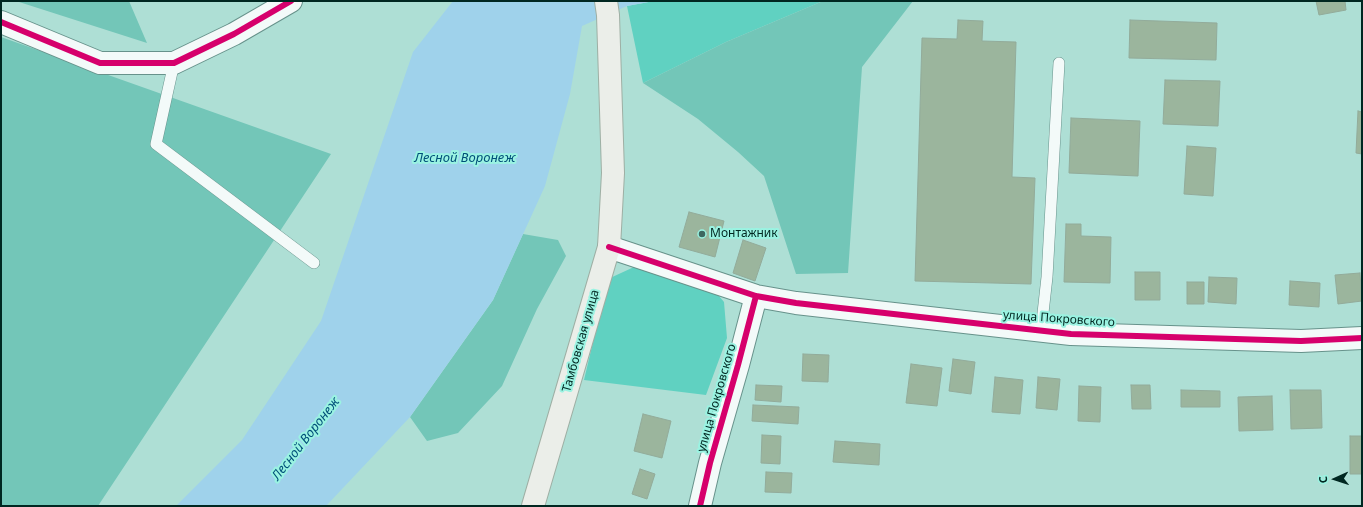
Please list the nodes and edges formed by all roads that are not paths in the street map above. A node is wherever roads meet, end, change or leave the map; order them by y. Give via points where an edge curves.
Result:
1 (291, 1) edge
2 (606, 1) edge
3 (1, 22) edge
4 (174, 63) junction
5 (1059, 63) dead end
6 (609, 246) junction
7 (314, 263) dead end
8 (756, 296) junction
9 (1041, 331) junction
10 (1362, 338) edge
11 (533, 506) edge
12 (700, 506) edge

1 - 4 street via 234,34
2 - 6 main road, Тамбовская улица via 614,173
3 - 4 street via 100,63
4 - 7 lane via 156,144
5 - 9 lane via 1047,277
6 - 8 street, улица Покровского
6 - 11 main road, Тамбовская улица
8 - 9 street, улица Покровского via 796,303
8 - 12 street, улица Покровского
9 - 10 street, улица Покровского via 1302,341

